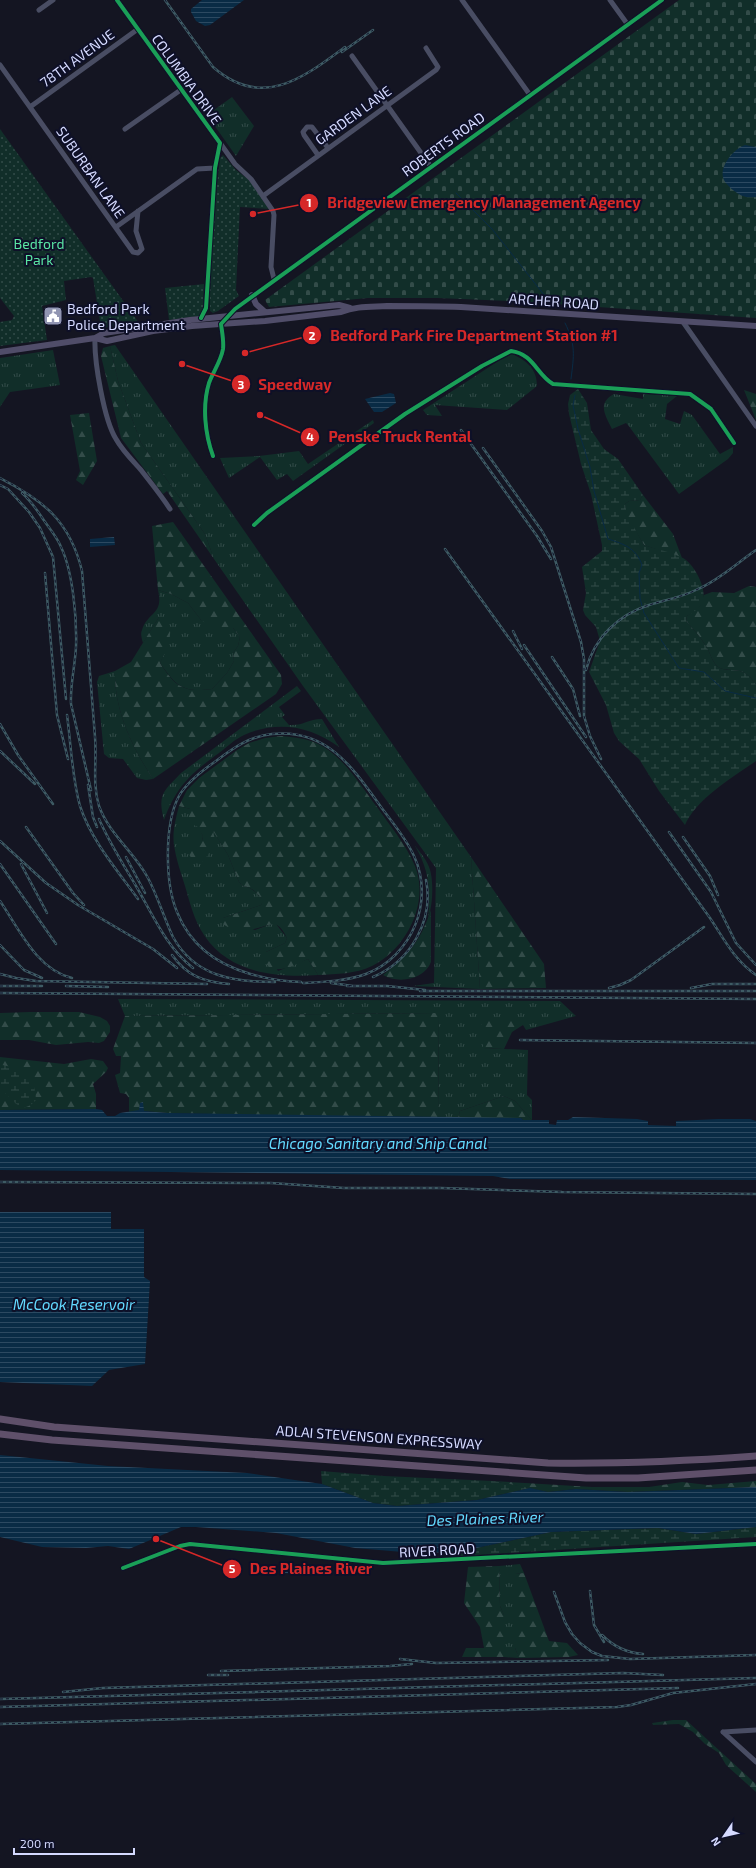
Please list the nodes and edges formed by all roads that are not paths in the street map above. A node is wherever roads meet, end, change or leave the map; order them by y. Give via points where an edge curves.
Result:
1 (53, 0) edge
2 (117, 0) edge
3 (462, 0) edge
4 (610, 0) edge
5 (662, 0) edge
6 (39, 10) dead end
7 (628, 25) junction
8 (138, 29) junction
9 (426, 48) dead end
10 (352, 56) dead end
11 (0, 65) edge
12 (182, 89) junction
13 (530, 95) junction
14 (387, 105) junction
15 (30, 107) junction
16 (125, 129) dead end
17 (220, 143) junction
18 (328, 148) junction
19 (318, 155) junction
20 (431, 167) junction
21 (215, 168) junction
22 (263, 196) junction
23 (138, 211) junction
24 (116, 227) junction
25 (274, 279) junction
26 (252, 295) junction
27 (206, 308) junction
28 (350, 308) junction
29 (265, 312) junction
30 (229, 317) junction
31 (201, 318) junction
32 (212, 318) junction
33 (683, 322) junction
34 (221, 324) junction
35 (756, 326) edge
36 (95, 338) junction
37 (0, 352) edge
38 (756, 426) edge
39 (734, 443) dead end
40 (213, 456) dead end
41 (170, 509) dead end
42 (254, 525) dead end
43 (0, 1419) edge
44 (0, 1434) edge
45 (756, 1456) edge
46 (756, 1470) edge
47 (756, 1544) edge
48 (123, 1568) dead end
49 (756, 1730) edge
50 (756, 1762) edge

1 - 6 street
2 - 8 street, COLUMBIA DRIVE
3 - 13 street
4 - 7 street
5 - 7 street, ROBERTS ROAD
7 - 13 street, ROBERTS ROAD
8 - 12 street, COLUMBIA DRIVE
8 - 15 street, 78TH AVENUE
9 - 14 street, GARDEN LANE via 437,63 436,70
10 - 14 street
11 - 15 street, SUBURBAN LANE
12 - 16 street
12 - 17 street, COLUMBIA DRIVE
13 - 20 street, ROBERTS ROAD
14 - 18 street, GARDEN LANE
14 - 20 street
15 - 24 street, SUBURBAN LANE
17 - 21 street, COLUMBIA DRIVE
17 - 22 street
18 - 19 street, GARDEN LANE
18 - 19 street via 312,127 307,127 304,135
19 - 22 street, GARDEN LANE
20 - 25 street, ROBERTS ROAD
21 - 23 street via 197,169
21 - 27 street, COLUMBIA DRIVE
22 - 25 street via 274,215 271,267
23 - 24 street
23 - 24 street, SUBURBAN LANE via 136,231 141,251 133,252
25 - 26 street, ROBERTS ROAD
26 - 29 main road via 256,304
26 - 30 street, ROBERTS ROAD
27 - 31 street, COLUMBIA DRIVE
27 - 32 street
28 - 29 main road, ARCHER ROAD via 339,305
28 - 33 main road, ARCHER ROAD via 461,307
28 - 34 main road, ARCHER ROAD via 341,312
29 - 30 main road, ARCHER ROAD
30 - 32 main road, ARCHER ROAD
30 - 34 street, ROBERTS ROAD
31 - 32 main road, ARCHER ROAD
31 - 36 main road, ARCHER ROAD via 104,333
33 - 35 main road, ARCHER ROAD
33 - 38 street
34 - 36 main road, ARCHER ROAD via 153,331 107,341
34 - 40 street via 223,348 208,385 206,407 207,434
36 - 37 main road, ARCHER ROAD
36 - 41 street via 98,377 115,438 155,486
39 - 42 street via 711,409 690,394 552,384 526,356 511,351 405,414
43 - 45 highway, ADLAI STEVENSON EXPRESSWAY via 54,1427 548,1463 661,1462
44 - 46 highway, ADLAI STEVENSON EXPRESSWAY via 549,1477 638,1478
47 - 48 street, RIVER ROAD via 383,1563 190,1544
49 - 50 street via 723,1732

